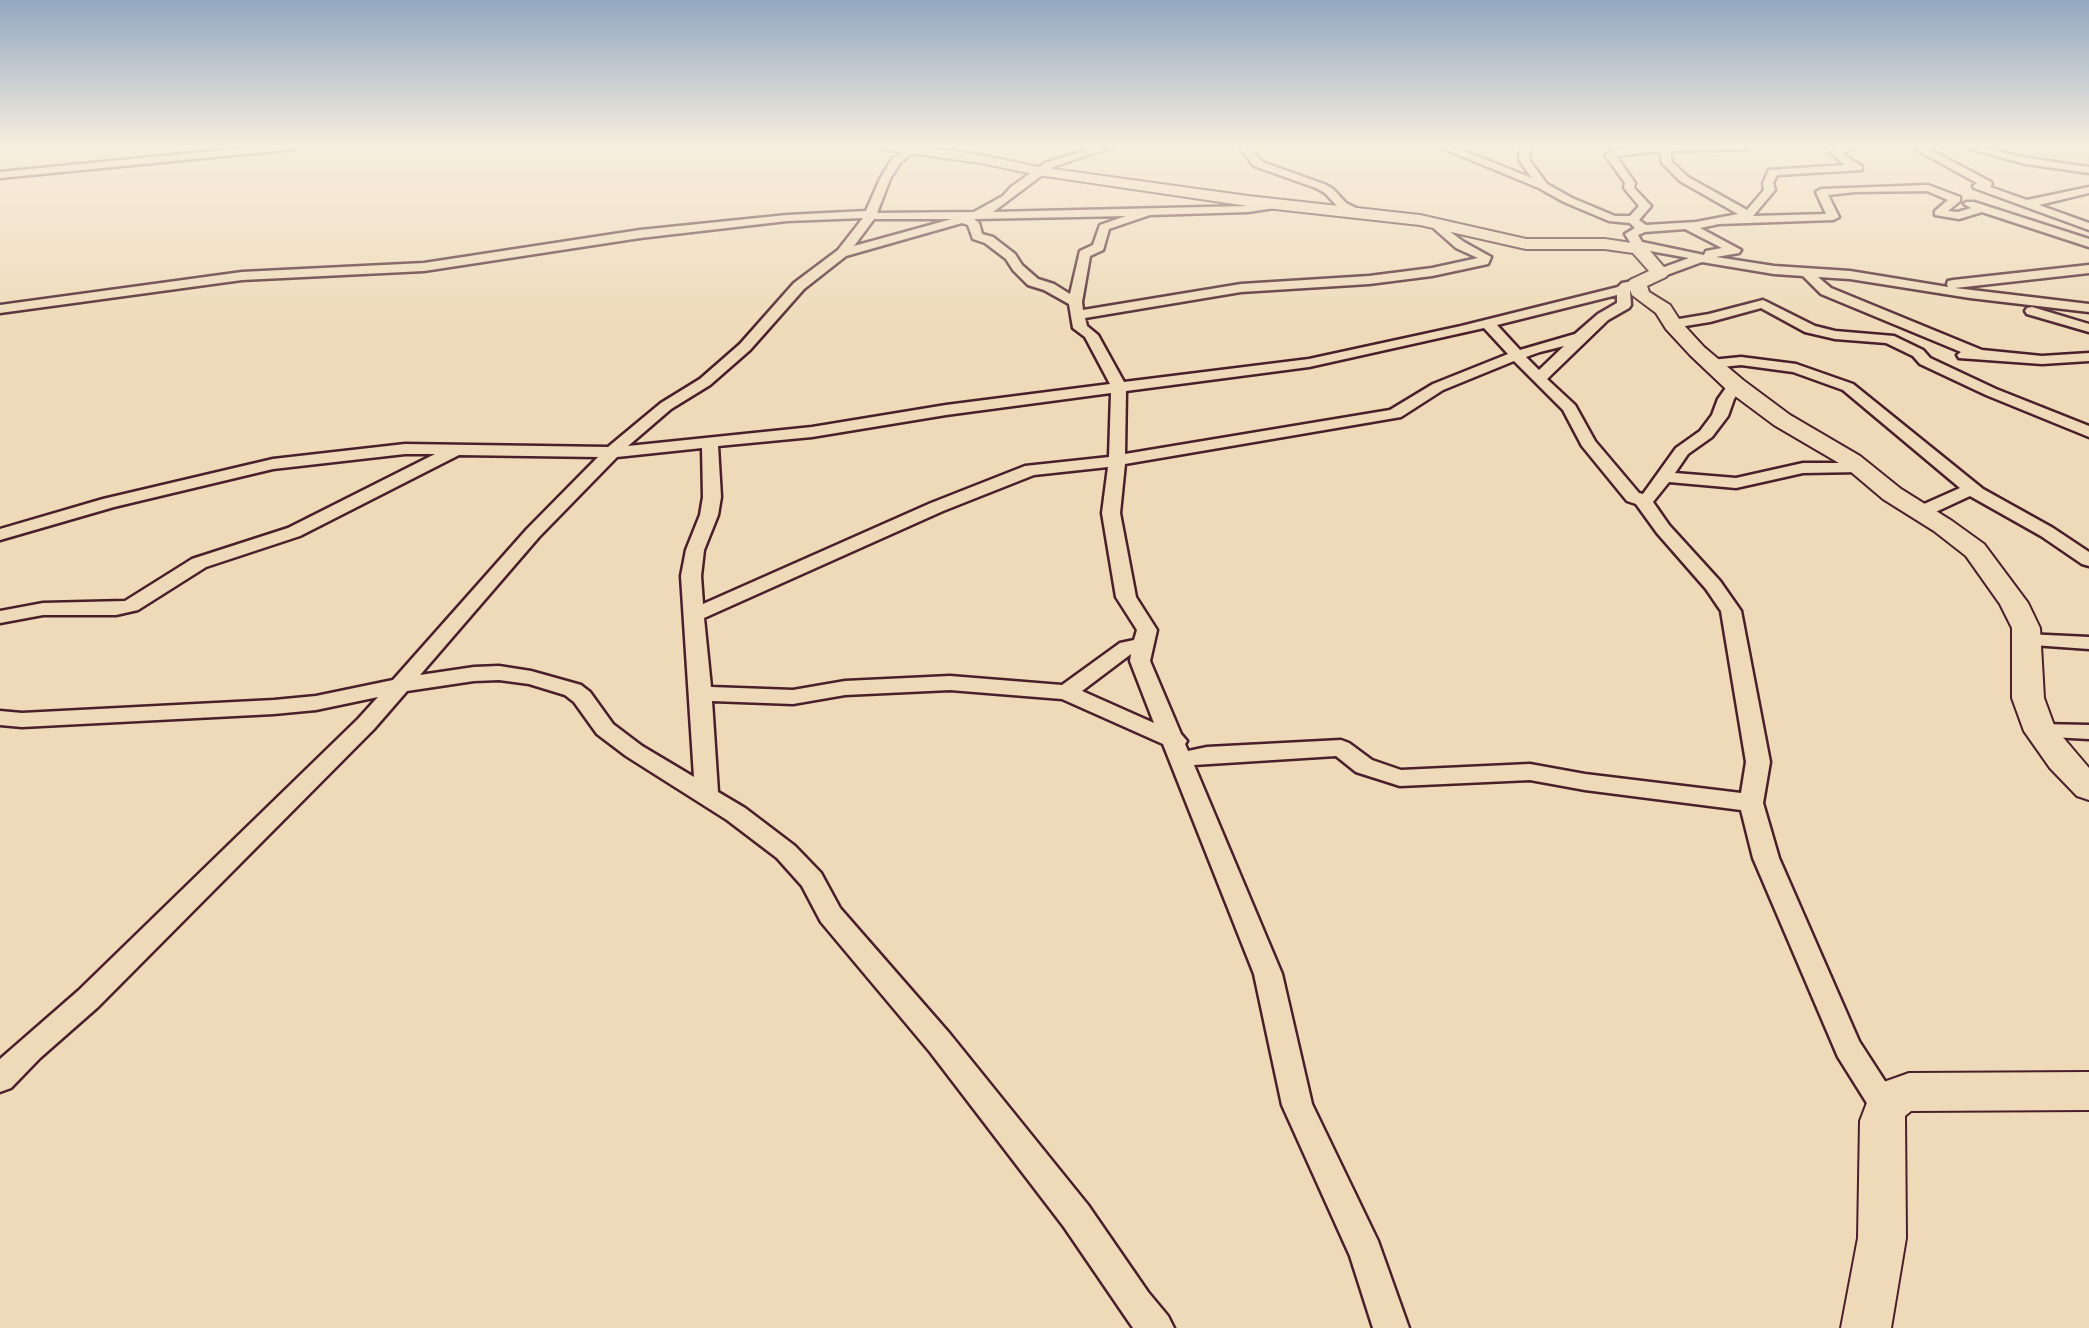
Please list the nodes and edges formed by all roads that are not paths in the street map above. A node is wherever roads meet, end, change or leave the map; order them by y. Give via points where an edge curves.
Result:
1 (874, 208) edge
2 (991, 208) edge
3 (1262, 208) edge
4 (1319, 208) edge
5 (1347, 208) edge
6 (1587, 208) edge
7 (1643, 208) edge
8 (1736, 208) edge
9 (1754, 208) edge
10 (1829, 208) edge
11 (1945, 208) edge
12 (1982, 208) joint
13 (2036, 208) edge
14 (1151, 211) junction
15 (1358, 212) junction
16 (871, 215) junction
17 (1748, 215) junction
18 (968, 217) junction
19 (1633, 220) junction
20 (1719, 221) junction
21 (2069, 221) junction
22 (1434, 223) junction
23 (1688, 226) junction
24 (2041, 227) junction
25 (2089, 227) edge
26 (1643, 229) junction
27 (2089, 243) edge
28 (1636, 246) junction
29 (842, 253) junction
30 (1694, 258) junction
31 (2089, 269) edge
32 (1806, 271) junction
33 (1640, 282) junction
34 (1931, 288) junction
35 (1970, 294) junction
36 (1076, 308) junction
37 (2089, 308) edge
38 (0, 309) edge
39 (1487, 322) junction
40 (1673, 324) junction
41 (2089, 328) edge
42 (1580, 337) junction
43 (1979, 354) junction
44 (1515, 355) junction
45 (2089, 357) edge
46 (2051, 360) junction
47 (1925, 361) junction
48 (1711, 364) junction
49 (2089, 371) edge
50 (1539, 379) junction
51 (1735, 385) junction
52 (1119, 387) junction
53 (2089, 432) edge
54 (710, 443) junction
55 (459, 448) junction
56 (613, 452) junction
57 (1117, 460) junction
58 (1860, 467) junction
59 (1664, 476) junction
60 (1972, 489) junction
61 (1642, 500) junction
62 (1921, 512) junction
63 (0, 535) edge
64 (2089, 560) edge
65 (695, 615) junction
66 (0, 617) edge
67 (2026, 640) junction
68 (2089, 643) edge
69 (1135, 647) junction
70 (401, 685) junction
71 (1066, 692) junction
72 (701, 694) junction
73 (0, 718) edge
74 (2040, 731) junction
75 (2089, 732) edge
76 (1175, 749) junction
77 (2089, 788) edge
78 (706, 796) junction
79 (1751, 803) junction
80 (0, 1079) edge
81 (2089, 1091) edge
82 (1886, 1106) junction
83 (1156, 1328) edge
84 (1391, 1328) edge
85 (1866, 1328) edge

1 - 16 street
2 - 18 street
3 - 14 street
4 - 15 street
5 - 15 street
6 - 19 street via 1613,219
7 - 19 street
8 - 17 street
9 - 17 street
10 - 20 street via 1833,217
11 - 12 street via 1939,213 1959,216
12 - 24 street
13 - 21 street
14 - 18 street
14 - 36 street via 1104,227 1099,247 1084,254
15 - 22 street
16 - 18 street
16 - 29 street
16 - 38 street via 795,217 640,234 424,267 242,276
17 - 20 street
18 - 29 street
18 - 36 street via 976,236 989,240 1033,282 1049,287
19 - 26 street
20 - 23 street
21 - 24 street
21 - 25 street
22 - 28 street via 1526,244
22 - 36 street via 1460,245 1485,257 1484,261 1369,280 1241,288 1095,313
23 - 26 street
23 - 30 street via 1735,250
24 - 27 street
26 - 28 street via 1630,234
28 - 30 street
28 - 33 street
29 - 56 street via 799,286 752,339 705,382 639,427
30 - 32 street
30 - 33 street
31 - 34 street
32 - 34 street
32 - 43 street via 1826,291
33 - 39 street
33 - 40 street via 1641,295 1663,309
33 - 42 street via 1624,305
34 - 35 street
35 - 37 street
35 - 41 street
36 - 52 street via 1080,328 1091,335
39 - 44 street
39 - 52 street via 1309,363
40 - 47 street via 1763,304 1810,329 1889,339
40 - 48 street
42 - 44 street
42 - 50 street
43 - 46 street
43 - 47 street
44 - 50 street
44 - 57 street via 1438,387 1395,414
45 - 46 street
46 - 49 street
47 - 53 street
48 - 51 street
48 - 60 street via 1741,361 1796,368 1848,387
50 - 61 street via 1570,408 1588,443 1633,497
51 - 58 street via 1801,433
51 - 59 street via 1706,434 1682,451
52 - 54 street
52 - 57 street
54 - 56 street
54 - 65 street via 712,497 691,576
55 - 56 street
55 - 63 street via 365,452 273,464 109,503
55 - 66 street via 294,532 199,563 131,606 44,609
56 - 70 street via 533,533
57 - 65 street via 1031,470 937,507
57 - 69 street via 1111,513 1126,597 1147,630
58 - 59 street via 1803,468 1736,483
58 - 62 street
59 - 61 street via 1649,498
60 - 62 street
60 - 64 street
61 - 79 street via 1731,611 1758,762
62 - 67 street via 1975,550 2014,603 2026,628
65 - 72 street
67 - 68 street
67 - 74 street via 2028,698
69 - 71 street
69 - 76 street
70 - 73 street via 316,703 274,707
70 - 78 street via 499,673 573,690 612,735
70 - 80 street via 120,967
71 - 72 street via 950,683 845,688 794,697
71 - 76 street
72 - 78 street
74 - 75 street
74 - 77 street
76 - 79 street via 1207,755 1341,748 1364,766 1400,778 1530,772
76 - 84 street via 1268,974 1297,1105 1366,1253
78 - 83 street via 786,852 812,880 830,915 940,1044 1076,1216
79 - 82 street via 1766,858 1848,1048
81 - 82 street via 1910,1092
82 - 85 street via 1882,1120 1882,1238

